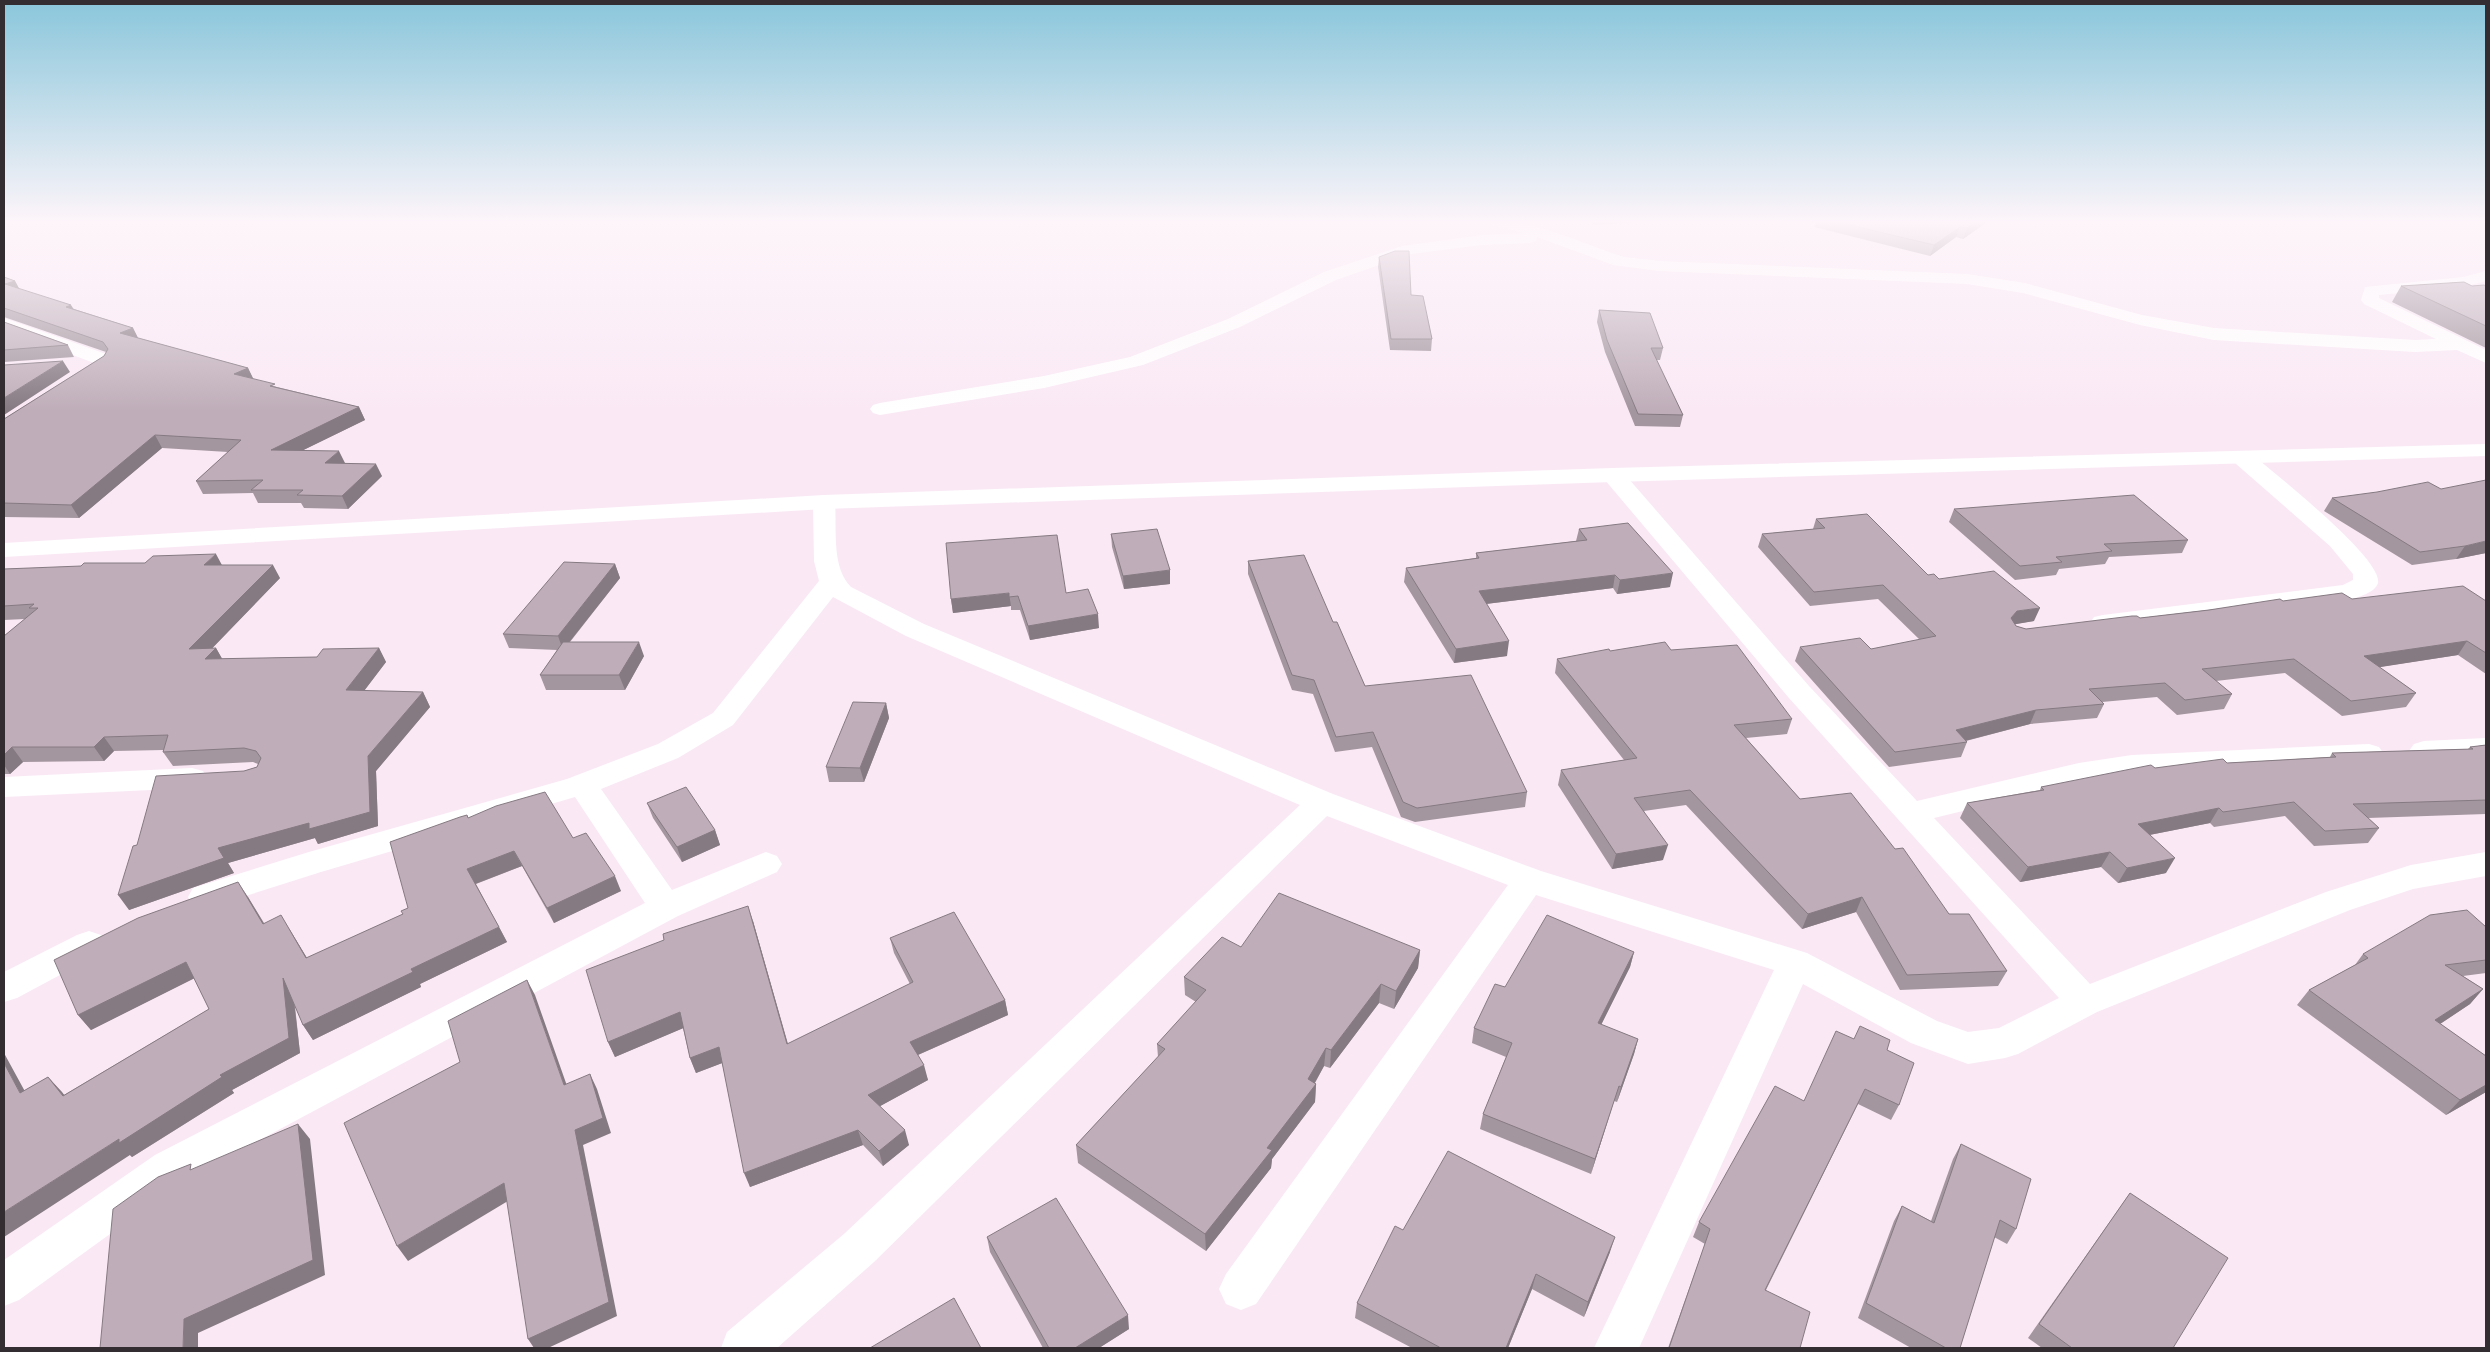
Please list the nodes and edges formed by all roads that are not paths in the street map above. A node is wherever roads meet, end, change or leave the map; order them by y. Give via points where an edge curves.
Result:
1 (1311, 285) edge
2 (2006, 285) edge
3 (2432, 285) edge
4 (4, 323) edge
5 (2462, 344) junction
6 (2486, 357) edge
7 (103, 362) junction
8 (66, 367) dead end
9 (84, 375) edge
10 (880, 409) dead end
11 (2486, 450) edge
12 (2243, 458) junction
13 (1613, 475) junction
14 (824, 502) junction
15 (4, 550) edge
16 (832, 582) junction
17 (2078, 626) edge
18 (2486, 748) edge
19 (223, 776) edge
20 (582, 785) junction
21 (4, 787) edge
22 (1322, 802) junction
23 (1911, 813) junction
24 (766, 864) dead end
25 (2486, 864) edge
26 (1529, 880) junction
27 (181, 906) edge
28 (666, 907) junction
29 (110, 934) edge
30 (1795, 963) junction
31 (4, 988) edge
32 (2084, 1002) junction
33 (4, 1285) edge
34 (1241, 1289) dead end
35 (743, 1348) edge
36 (1616, 1348) edge

1 - 10 street via 1234,323 1136,361 1044,382
2 - 5 street via 2140,320 2214,334 2415,346
3 - 5 street via 2372,291 2370,300
4 - 7 street
5 - 6 street
7 - 8 street
7 - 9 street
11 - 12 street
12 - 13 street
12 - 17 street via 2338,541 2365,573 2365,584 2350,592
13 - 14 street
13 - 23 street via 1799,692
14 - 15 street
14 - 16 street via 826,561
16 - 20 street via 723,719 676,746
16 - 22 street via 842,592 915,630
18 - 23 street via 2132,765
19 - 21 street
20 - 27 street via 270,874
20 - 28 street
22 - 26 street
22 - 35 street via 859,1248
23 - 32 street
24 - 28 street
25 - 32 street via 2411,876 2338,901
26 - 30 street
26 - 34 street
28 - 33 street via 169,1168
29 - 31 street
30 - 32 street via 1924,1032 1968,1048 2005,1044
30 - 36 street

